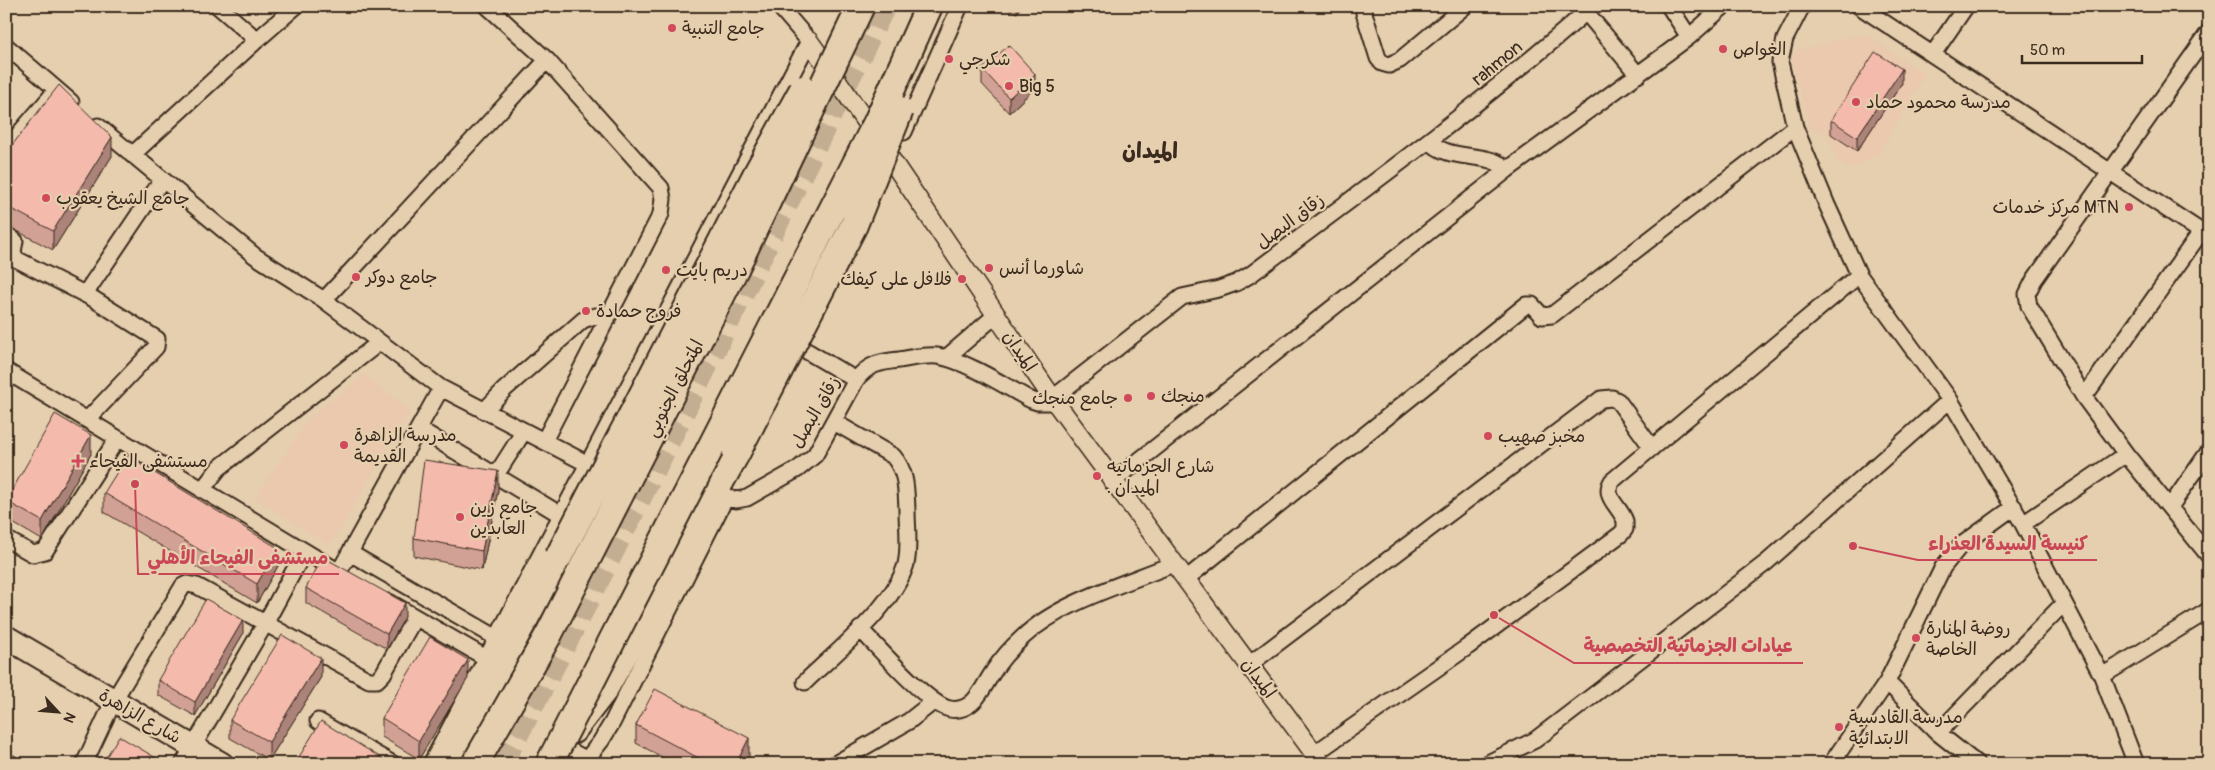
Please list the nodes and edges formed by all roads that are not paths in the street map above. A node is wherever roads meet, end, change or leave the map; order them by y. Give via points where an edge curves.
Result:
1 (218, 6) edge
2 (296, 6) edge
3 (487, 6) edge
4 (779, 6) edge
5 (850, 6) edge
6 (861, 6) edge
7 (929, 6) edge
8 (935, 6) edge
9 (960, 6) edge
10 (1365, 6) edge
11 (1464, 6) edge
12 (1669, 6) edge
13 (1724, 6) edge
14 (1802, 6) edge
15 (1859, 6) edge
16 (1966, 6) edge
17 (1584, 9) edge
18 (2209, 32) edge
19 (1689, 36) junction
20 (256, 40) junction
21 (809, 41) junction
22 (6, 46) edge
23 (1933, 54) junction
24 (546, 60) junction
25 (1638, 74) junction
26 (57, 90) junction
27 (1795, 127) junction
28 (1430, 141) junction
29 (6, 149) edge
30 (132, 155) junction
31 (892, 161) junction
32 (1507, 170) junction
33 (2110, 170) junction
34 (162, 180) junction
35 (6, 234) edge
36 (2205, 234) edge
37 (1859, 275) junction
38 (85, 294) junction
39 (324, 300) junction
40 (996, 315) junction
41 (607, 320) junction
42 (767, 328) dead end
43 (380, 342) junction
44 (801, 348) junction
45 (946, 358) junction
46 (6, 371) edge
47 (856, 380) junction
48 (440, 388) junction
49 (2084, 397) junction
50 (1053, 399) junction
51 (1950, 400) junction
52 (484, 411) junction
53 (87, 420) junction
54 (834, 422) junction
55 (419, 429) junction
56 (524, 431) junction
57 (118, 439) junction
58 (544, 442) junction
59 (1652, 448) junction
60 (2209, 451) edge
61 (2126, 454) junction
62 (588, 464) junction
63 (496, 475) junction
64 (1112, 482) junction
65 (202, 490) junction
66 (726, 497) junction
67 (2170, 507) junction
68 (2014, 508) junction
69 (561, 514) junction
70 (2023, 524) junction
71 (6, 539) edge
72 (304, 552) junction
73 (350, 553) junction
74 (2209, 556) edge
75 (1173, 564) junction
76 (339, 572) junction
77 (1186, 579) junction
78 (356, 582) edge
79 (372, 592) edge
80 (2064, 603) junction
81 (2209, 610) edge
82 (414, 617) junction
83 (266, 624) junction
84 (860, 628) junction
85 (6, 637) edge
86 (497, 638) junction
87 (486, 658) junction
88 (1250, 664) junction
89 (2102, 676) junction
90 (805, 682) dead end
91 (1887, 682) junction
92 (114, 700) junction
93 (933, 702) junction
94 (318, 722) edge
95 (1938, 732) junction
96 (552, 749) edge
97 (188, 755) edge
98 (1318, 759) edge
99 (6, 761) edge
100 (588, 762) edge
101 (11, 764) edge
102 (84, 764) edge
103 (222, 764) edge
104 (393, 764) edge
105 (431, 764) edge
106 (446, 764) edge
107 (475, 764) edge
108 (538, 764) edge
109 (834, 764) edge
110 (1486, 764) edge
111 (1831, 764) edge
112 (1978, 764) edge
113 (2136, 764) edge

1 - 20 street
2 - 20 street
3 - 24 street
4 - 21 street, الميدان
5 - 106 highway, bridge via 757,172 558,558
6 - 107 highway, المتحلق الجنوبي, bridge via 736,267 549,634
7 - 96 highway, bridge via 877,122
8 - 96 highway, bridge via 901,107 854,225 736,454 604,690 585,717
9 - 31 street
10 - 11 street via 1364,13 1378,58 1389,65 1400,60
12 - 19 street
13 - 19 street
14 - 27 street via 1784,39 1780,62
15 - 23 street
16 - 23 street
17 - 25 street
17 - 28 street, rahmon via 1525,66
18 - 33 street
19 - 25 street
20 - 30 street
21 - 31 street, الميدان
21 - 62 street
22 - 26 street
23 - 33 street
24 - 39 street
24 - 41 street via 661,188 664,199 661,214
25 - 32 street
26 - 29 street
26 - 30 street
27 - 37 street
27 - 77 street via 1552,315 1542,316 1532,305 1523,307
28 - 32 street via 1443,151 1497,163
28 - 50 street, زقاق البصل via 1236,284 1182,296
30 - 34 street
31 - 40 street, الميدان
31 - 44 street
32 - 64 street
33 - 36 street
33 - 49 street via 2027,294 2029,306
34 - 38 street
34 - 39 street via 255,256
35 - 38 street via 16,241 13,252 16,259
36 - 49 street
37 - 51 street
37 - 59 street
38 - 53 street via 155,337 157,342 156,347
39 - 43 street
40 - 45 street
40 - 50 street, الميدان
41 - 52 street via 595,316 583,320
41 - 58 street
42 - 44 street, زقاق البصل
43 - 48 street
43 - 65 street via 220,468
44 - 47 street, زقاق البصل
44 - 66 street
45 - 47 street, زقاق البصل via 927,356 878,362 862,371
45 - 50 street, زقاق البصل via 1037,402
46 - 53 street
47 - 54 street, زقاق البصل
48 - 52 street
48 - 55 street
49 - 61 street
50 - 64 street, الميدان
51 - 68 street
51 - 110 street via 1767,562 1535,740
52 - 56 street
53 - 57 street
54 - 66 street, زقاق البصل via 807,463 747,498 736,500
54 - 84 street via 893,456 905,478 906,564 884,605
55 - 63 street
55 - 73 street
56 - 58 street
56 - 63 street
57 - 65 street
57 - 71 street via 45,551 34,554
58 - 62 street
59 - 88 street via 1618,401 1601,400
59 - 98 street via 1609,486 1610,497 1626,521 1621,534
60 - 67 street
61 - 67 street
61 - 70 street
62 - 69 street
63 - 69 street
64 - 75 street, الميدان
65 - 72 street
66 - 100 street via 612,723
67 - 74 street
68 - 70 street
68 - 91 street via 1960,546 1943,567
69 - 86 street
70 - 80 street
72 - 76 street
72 - 83 street
73 - 76 street
73 - 86 street
75 - 77 street, الميدان
75 - 93 street via 1044,619 1009,651 970,705 949,709
76 - 78 street
77 - 88 street, الميدان
79 - 82 street
80 - 89 street
80 - 95 street
81 - 89 street
82 - 83 street via 383,674 373,681
82 - 87 street
83 - 92 street via 196,586 183,586
83 - 97 street
84 - 90 street
84 - 93 street
85 - 92 main road, شارع الزاهرة
86 - 87 street
87 - 105 street
88 - 98 street, الميدان
89 - 113 street
91 - 95 street
91 - 111 street
92 - 97 main road, شارع الزاهرة
92 - 102 street
93 - 109 street via 909,721
94 - 104 street
95 - 112 street
96 - 100 street
96 - 108 highway
97 - 103 main road, شارع الزاهرة
99 - 101 street

